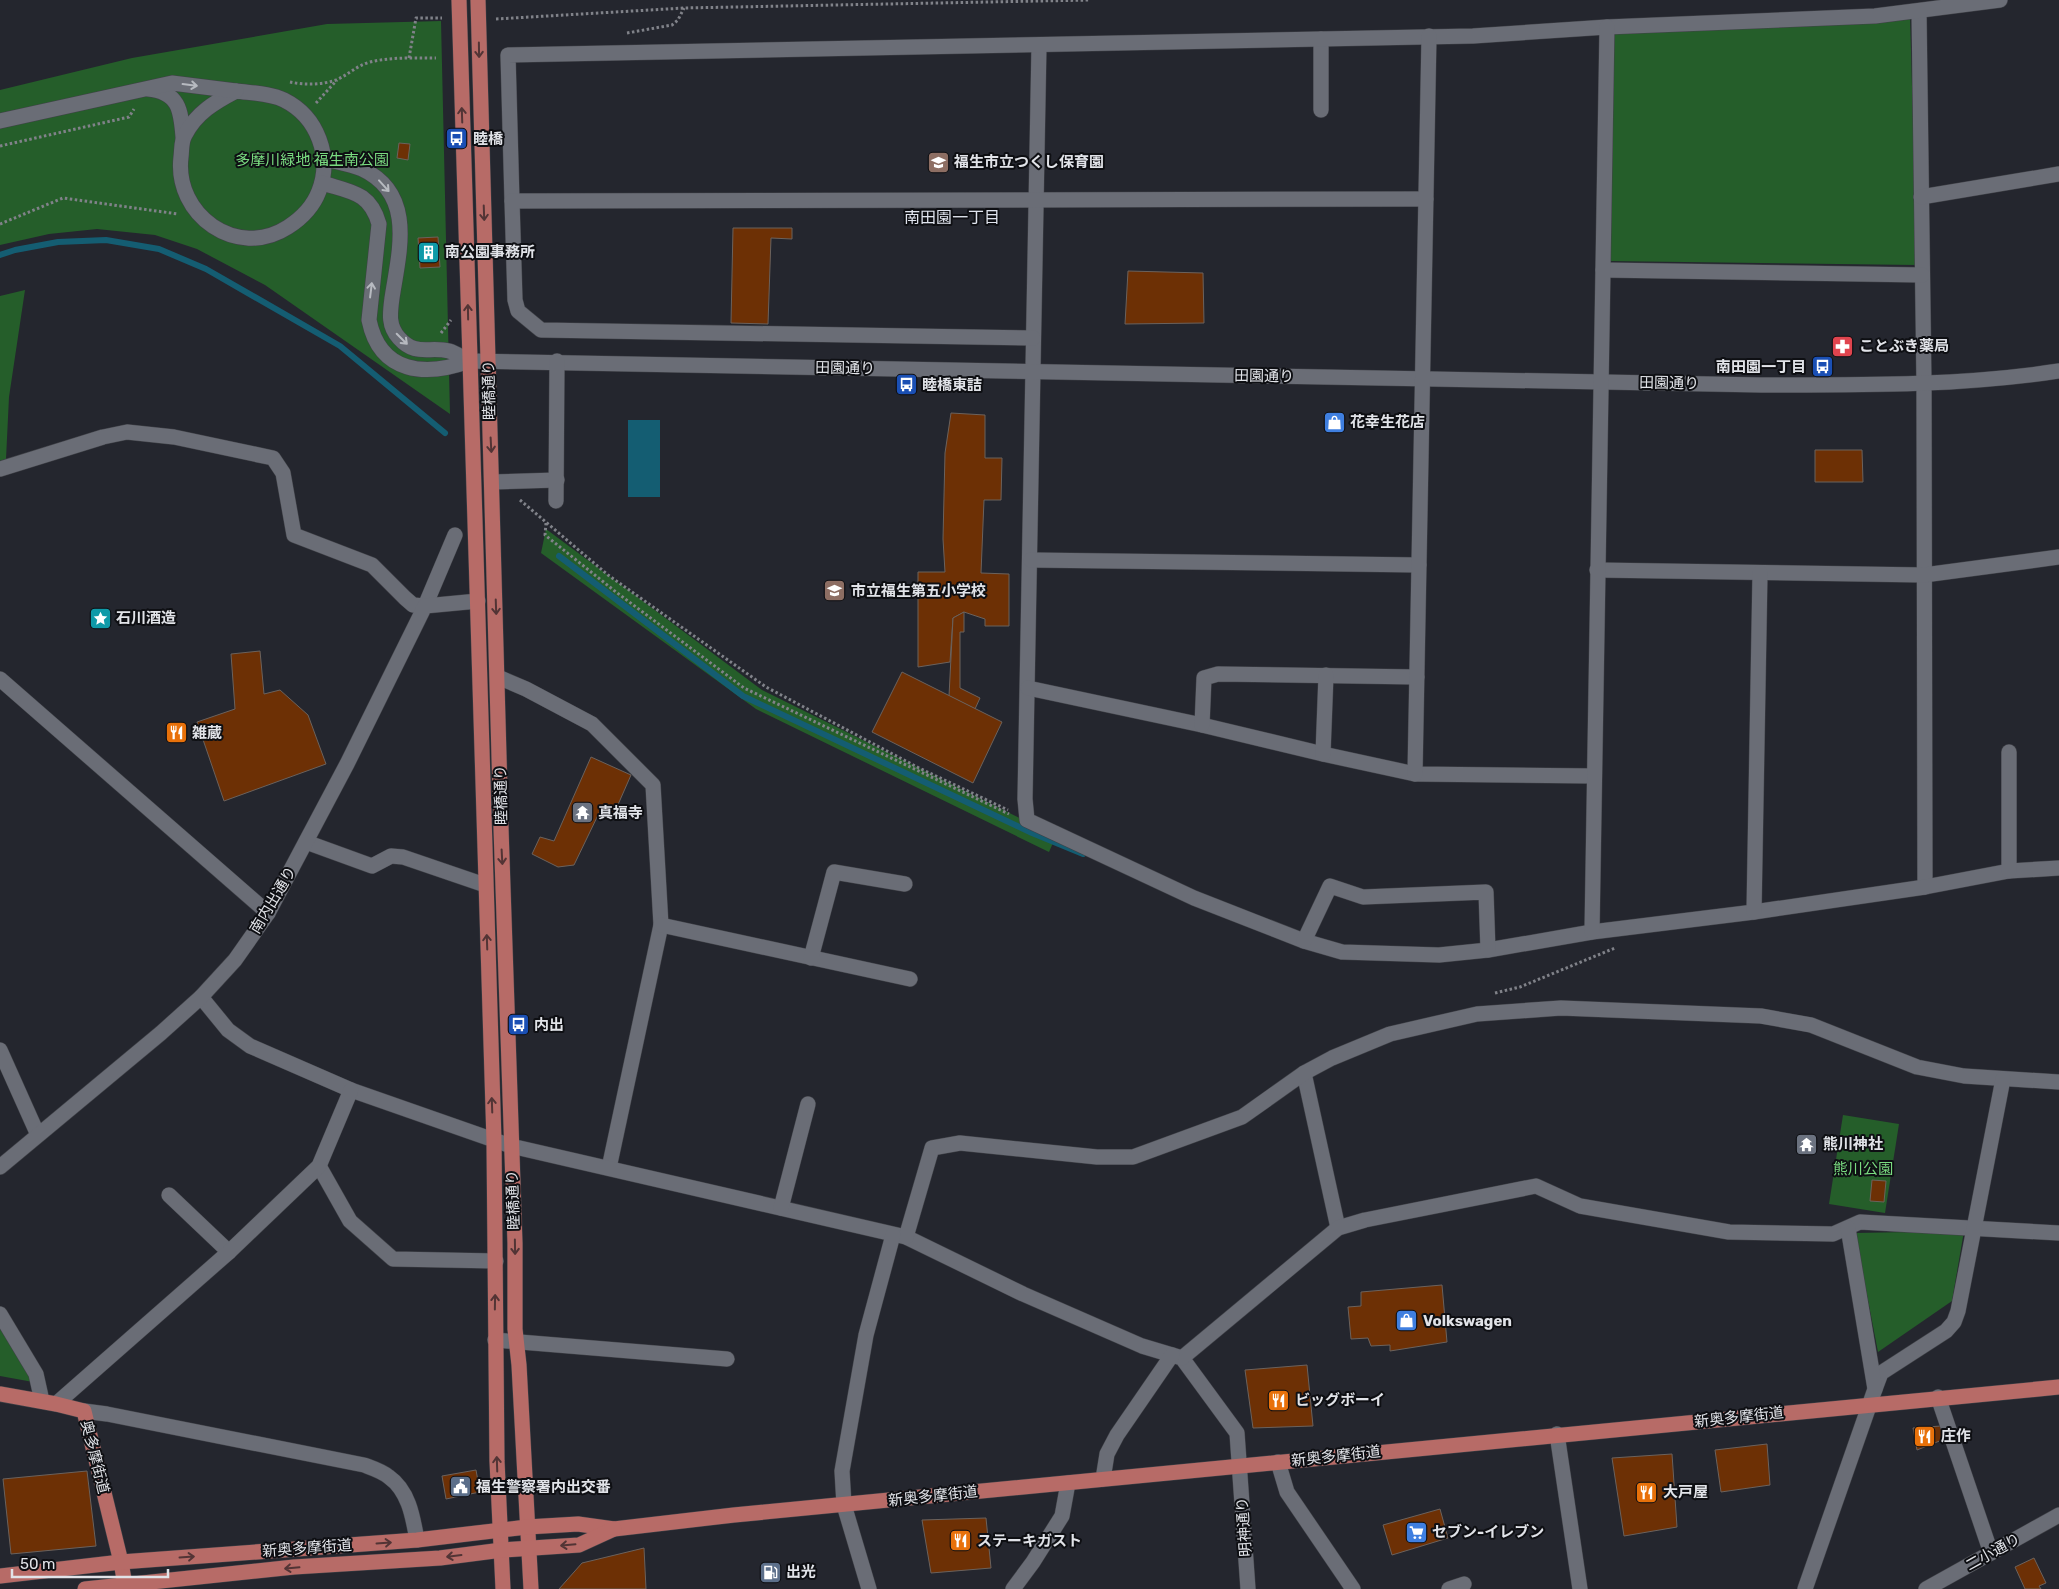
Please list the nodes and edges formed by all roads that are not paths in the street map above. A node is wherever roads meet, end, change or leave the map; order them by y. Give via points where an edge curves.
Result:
1 (2000, 0) edge
2 (478, 1) edge
3 (459, 2) edge
4 (1919, 11) junction
5 (1607, 27) junction
6 (1429, 36) junction
7 (1321, 40) junction
8 (1039, 45) junction
9 (144, 88) junction
10 (236, 91) junction
11 (1321, 110) dead end
12 (0, 121) edge
13 (183, 137) junction
14 (325, 159) junction
15 (2059, 174) edge
16 (322, 183) junction
17 (1921, 197) junction
18 (1426, 199) junction
19 (1036, 200) junction
20 (512, 201) junction
21 (1603, 270) junction
22 (1922, 275) junction
23 (1033, 338) junction
24 (469, 361) junction
25 (488, 361) junction
26 (557, 361) junction
27 (2059, 371) edge
28 (1032, 372) junction
29 (1423, 379) junction
30 (1601, 382) junction
31 (1924, 384) junction
32 (0, 469) edge
33 (557, 480) junction
34 (492, 482) junction
35 (556, 501) dead end
36 (456, 535) dead end
37 (2059, 557) edge
38 (1031, 560) junction
39 (1419, 565) junction
40 (1597, 570) junction
41 (1760, 572) junction
42 (1924, 575) junction
43 (478, 601) junction
44 (425, 606) junction
45 (1326, 675) junction
46 (498, 677) junction
47 (1417, 677) junction
48 (0, 679) edge
49 (1028, 688) junction
50 (1202, 725) junction
51 (2008, 752) dead end
52 (1323, 754) junction
53 (1415, 774) junction
54 (1594, 776) junction
55 (306, 842) junction
56 (2059, 868) edge
57 (2008, 871) junction
58 (905, 884) dead end
59 (485, 885) junction
60 (1925, 887) junction
61 (1754, 912) junction
62 (268, 914) junction
63 (661, 925) junction
64 (1592, 932) junction
65 (1304, 940) junction
66 (1488, 950) junction
67 (811, 958) junction
68 (910, 979) dead end
69 (201, 997) junction
70 (0, 1050) edge
71 (1304, 1073) junction
72 (2003, 1079) junction
73 (2059, 1082) edge
74 (350, 1090) junction
75 (808, 1104) dead end
76 (38, 1135) junction
77 (494, 1141) junction
78 (511, 1146) junction
79 (319, 1166) junction
80 (0, 1167) edge
81 (609, 1168) junction
82 (169, 1195) dead end
83 (781, 1208) junction
84 (1338, 1228) junction
85 (1848, 1228) junction
86 (1974, 1228) junction
87 (2059, 1233) edge
88 (900, 1236) junction
89 (229, 1252) junction
90 (496, 1261) junction
91 (0, 1314) edge
92 (495, 1340) junction
93 (516, 1342) junction
94 (1177, 1356) junction
95 (727, 1359) dead end
96 (2059, 1387) edge
97 (1875, 1389) junction
98 (0, 1394) edge
99 (1938, 1397) junction
100 (49, 1403) junction
101 (1869, 1404) junction
102 (84, 1411) junction
103 (1557, 1434) junction
104 (1278, 1462) junction
105 (1239, 1466) junction
106 (1103, 1480) junction
107 (1068, 1483) junction
108 (844, 1505) junction
109 (2059, 1515) edge
110 (527, 1527) junction
111 (614, 1529) junction
112 (500, 1531) junction
113 (417, 1540) junction
114 (529, 1549) junction
115 (502, 1550) junction
116 (1991, 1554) junction
117 (121, 1562) junction
118 (0, 1576) edge
119 (1464, 1584) dead end
120 (126, 1587) edge
121 (85, 1589) edge
122 (503, 1589) edge
123 (531, 1589) edge
124 (869, 1589) edge
125 (1013, 1589) edge
126 (1248, 1589) edge
127 (1353, 1589) edge
128 (1449, 1589) edge
129 (1580, 1589) edge
130 (1805, 1589) edge
131 (1926, 1589) edge

1 - 4 street
2 -> 25 main road, 睦橋通り
24 -> 3 main road, 睦橋通り
4 - 5 street via 1851,17
4 - 17 street
5 - 6 street
5 - 21 street
6 - 7 street
6 - 18 street
7 - 8 street
7 - 11 street
8 - 19 street
8 - 20 street via 508,55
9 -> 10 street via 172,83
9 - 12 street
9 - 13 street via 172,98 181,115
10 - 13 street via 211,104
10 - 14 street via 272,96 295,107 313,126
13 - 16 street via 180,162 187,195 199,216 230,234 266,238 280,232 308,210
14 - 16 street
14 -> 24 street via 362,169 379,179 397,204 400,242 390,320 398,337 414,349 448,351
15 - 17 street
24 -> 16 street via 449,369 415,370 398,364 380,349 369,320 379,224 368,201 361,195
17 - 22 street
18 - 19 street
18 - 29 street
19 - 20 street
19 - 23 street
20 - 23 street via 515,300 518,311 541,330
21 - 22 street
21 - 30 street
22 - 31 street
23 - 28 street
24 - 25 street, 田園通り
24 - 43 main road, 睦橋通り
25 - 26 street, 田園通り
25 -> 34 main road, 睦橋通り
26 - 28 street, 田園通り
26 - 33 street
27 - 31 street, 田園通り
28 - 29 street, 田園通り
28 - 38 street
29 - 30 street, 田園通り
29 - 39 street
30 - 31 street, 田園通り
30 - 40 street
31 - 42 street
32 - 44 street via 127,432 174,437 273,458 283,473 294,535 372,566 405,598 413,604
33 - 34 street
33 - 35 street
34 -> 46 main road, 睦橋通り
36 - 44 street, 南内出通り
37 - 42 street
38 - 39 street
38 - 49 street
39 - 47 street
40 - 41 street
40 - 54 street
41 - 42 street
41 - 61 street
42 - 60 street
43 - 44 street
43 - 59 main road, 睦橋通り
44 - 55 street, 南内出通り
45 - 47 street
45 - 50 street via 1211,675 1204,678
45 - 52 street
46 - 63 street via 592,724 653,785
46 -> 78 main road, 睦橋通り
47 - 53 street
48 - 62 street
49 - 50 street
49 - 65 street via 1027,820 1194,898
50 - 52 street
51 - 57 street
52 - 53 street
53 - 54 street
54 - 64 street
55 - 59 street via 372,866 391,856 403,857
55 - 62 street, 南内出通り
56 - 57 street
57 - 60 street
58 - 67 street via 834,872
77 -> 59 main road, 睦橋通り
60 - 61 street
61 - 64 street
62 - 69 street, 南内出通り via 235,960
63 - 67 street
63 - 81 street
64 - 66 street
65 - 66 street via 1342,952 1439,955
65 - 66 street via 1330,886 1364,897 1486,892
67 - 68 street
69 - 74 street via 228,1030 250,1046
69 - 76 street, 南内出通り
70 - 76 street
71 - 72 street via 1390,1034 1477,1014 1561,1008 1761,1016 1811,1025 1917,1067
71 - 84 street
71 - 88 street via 1242,1117 1133,1157 1097,1157 960,1143 932,1148
72 - 73 street
72 - 86 street
74 - 77 street
74 - 79 street
75 - 83 street
76 - 80 street, 南内出通り
77 - 78 street
77 - 90 main road, 睦橋通り
78 - 81 street
78 -> 93 main road, 睦橋通り
79 - 89 street
79 - 90 street via 350,1221 393,1260
81 - 83 street
82 - 89 street
83 - 88 street
84 - 85 street via 1536,1186 1580,1206 1730,1232 1833,1234
84 - 94 street
85 - 86 street via 1860,1222
85 - 97 street
86 - 87 street
86 - 97 street via 1954,1322 1946,1331 1881,1373
88 - 94 street via 1142,1346
88 - 108 street via 866,1335 842,1471
89 - 100 street
92 -> 90 main road, 睦橋通り
91 - 100 street via 36,1374
92 - 93 street
112 -> 92 main road, 睦橋通り
93 - 95 street
93 - 110 main road, 睦橋通り via 520,1365
94 - 105 street, 明神通り via 1236,1429
94 - 106 street via 1117,1435 1107,1454
96 - 99 main road, 新奥多摩街道
97 - 101 street
98 - 100 main road, 奥多摩街道
99 - 101 main road, 新奥多摩街道
99 - 116 street
100 - 102 main road, 奥多摩街道
101 - 103 main road, 新奥多摩街道
101 - 130 street
102 - 113 street via 364,1465 390,1477 401,1490 412,1511
102 - 117 main road, 奥多摩街道
103 - 104 main road, 新奥多摩街道
103 - 129 street
104 - 105 main road, 新奥多摩街道
104 - 127 street via 1287,1492
105 - 106 main road, 新奥多摩街道
105 - 126 street, 明神通り
106 - 107 main road, 新奥多摩街道
107 - 108 main road, 新奥多摩街道
107 - 125 street via 1062,1516
108 - 111 main road, 新奥多摩街道
108 - 124 street
109 - 116 street, 二小通り
110 - 111 main road, 新奥多摩街道 via 578,1524
110 - 112 main road, 新奥多摩街道
110 - 114 main road, 睦橋通り
111 -> 114 main road, 新奥多摩街道 via 579,1544
112 - 113 main road, 新奥多摩街道
112 - 115 main road, 睦橋通り
117 -> 113 main road, 新奥多摩街道
114 - 115 main road, 新奥多摩街道
114 - 123 main road, 睦橋通り
115 -> 120 main road, 新奥多摩街道 via 440,1558 294,1567
115 - 122 main road, 睦橋通り
116 - 131 street, 二小通り
117 - 118 main road, 新奥多摩街道
117 - 120 main road, 奥多摩街道
119 - 128 street
120 - 121 main road, 新奥多摩街道

